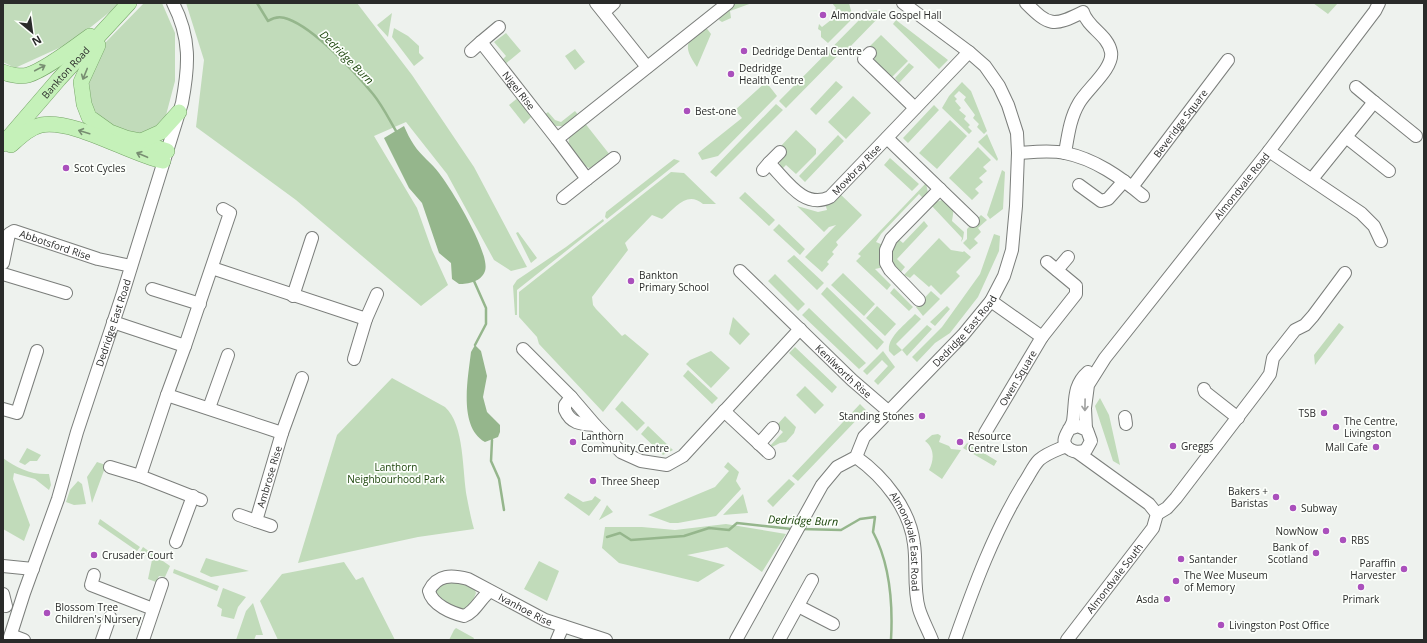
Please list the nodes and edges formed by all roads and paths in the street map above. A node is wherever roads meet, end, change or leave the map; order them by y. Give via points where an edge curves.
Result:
1 (129, 3) edge
2 (173, 3) edge
3 (614, 3) edge
4 (728, 3) edge
5 (903, 3) edge
6 (1026, 3) edge
7 (1379, 6) edge
8 (600, 8) edge
9 (1084, 8) edge
10 (113, 20) junction
11 (499, 27) dead end
12 (481, 42) junction
13 (471, 50) dead end
14 (969, 52) junction
15 (864, 59) dead end
16 (1228, 60) dead end
17 (647, 67) junction
18 (3, 72) edge
19 (1356, 87) dead end
20 (1374, 102) junction
21 (915, 108) junction
22 (179, 112) junction
23 (1416, 136) dead end
24 (1346, 137) junction
25 (886, 138) junction
26 (557, 140) junction
27 (141, 141) junction
28 (3, 144) edge
29 (1269, 150) junction
30 (780, 152) dead end
31 (3, 153) edge
32 (1018, 153) junction
33 (1065, 153) junction
34 (165, 156) junction
35 (614, 158) dead end
36 (1389, 171) dead end
37 (587, 179) junction
38 (1312, 179) junction
39 (1128, 184) junction
40 (1079, 185) dead end
41 (940, 189) junction
42 (1143, 196) dead end
43 (563, 198) dead end
44 (223, 209) dead end
45 (973, 221) dead end
46 (312, 238) dead end
47 (1380, 241) dead end
48 (1068, 257) dead end
49 (3, 263) edge
50 (131, 266) junction
51 (212, 268) junction
52 (740, 271) dead end
53 (1345, 273) dead end
54 (3, 274) edge
55 (152, 288) dead end
56 (66, 293) dead end
57 (377, 294) dead end
58 (293, 296) junction
59 (919, 300) dead end
60 (991, 301) junction
61 (200, 304) junction
62 (366, 319) junction
63 (113, 322) junction
64 (800, 329) junction
65 (1042, 337) junction
66 (185, 346) junction
67 (523, 349) dead end
68 (38, 351) dead end
69 (228, 355) dead end
70 (1105, 358) junction
71 (354, 359) dead end
72 (302, 378) dead end
73 (1204, 389) dead end
74 (167, 395) junction
75 (210, 408) junction
76 (3, 409) edge
77 (724, 411) junction
78 (888, 411) junction
79 (1238, 418) junction
80 (773, 428) dead end
81 (1069, 429) junction
82 (1086, 429) junction
83 (282, 433) junction
84 (985, 433) dead end
85 (1090, 442) junction
86 (758, 444) junction
87 (1066, 446) junction
88 (1077, 452) junction
89 (768, 453) dead end
90 (856, 457) junction
91 (110, 467) dead end
92 (140, 476) junction
93 (1112, 477) junction
94 (1157, 514) junction
95 (239, 515) dead end
96 (256, 521) junction
97 (271, 526) dead end
98 (176, 542) dead end
99 (3, 566) edge
100 (33, 569) junction
101 (94, 575) dead end
102 (812, 580) dead end
103 (162, 584) dead end
104 (488, 592) dead end
105 (798, 606) junction
106 (153, 609) junction
107 (110, 617) dead end
108 (833, 624) dead end
109 (563, 626) junction
110 (10, 637) edge
111 (24, 640) edge
112 (102, 640) edge
113 (143, 640) edge
114 (557, 640) edge
115 (606, 640) edge
116 (736, 640) edge
117 (779, 640) edge
118 (932, 640) edge
119 (955, 640) edge
120 (1067, 640) edge

1 - 10 main road, Bankton Road
2 - 22 street, Dedridge East Road via 180,16 187,43 188,72
3 - 8 street
4 - 17 street
5 - 14 street, Dedridge East Road
6 - 9 street via 1048,22 1060,23
7 - 29 street, Almondvale Road
8 - 17 street
9 - 33 street via 1086,20 1108,44 1112,58 1079,103 1069,129
18 -> 10 main road via 27,75 79,45
10 -> 27 main road via 89,62 81,82 84,104 89,117 110,132
10 - 28 main road, Bankton Road
11 - 12 street
12 - 13 street
12 - 26 street, Nigel Rise
14 - 21 street, Mowbray Rise
14 - 32 street, Dedridge East Road via 985,66 999,86 1017,132
15 - 21 street
16 - 39 street, Beveridge Square
17 - 26 street
19 - 20 street
20 - 23 street
20 - 24 street
21 - 25 street, Mowbray Rise
22 - 27 main road via 171,124 161,132
22 - 34 street, Dedridge East Road
24 - 36 street
24 - 38 street
25 - 30 street, Mowbray Rise via 838,190 821,201 813,201 802,196 766,167
25 - 41 street, Mowbray Rise
26 - 37 street, Nigel Rise
27 - 34 main road
29 - 38 street
29 - 70 street, Almondvale Road
34 -> 31 main road via 150,158 86,133 54,125 42,125 31,129
32 - 33 street
32 - 60 street, Dedridge East Road via 1012,250 1004,276
33 - 39 street via 1103,166
34 - 50 street, Dedridge East Road
35 - 37 street
37 - 43 street
38 - 47 street via 1361,213 1374,226
39 - 40 street, Beveridge Square via 1105,201 1097,200
39 - 42 street
41 - 45 street, Mowbray Rise via 960,216
41 - 59 street via 891,239 886,250 886,262 890,270
44 - 51 street via 230,213
46 - 58 street
48 - 65 street, Owen Square via 1052,264 1076,286 1076,294
49 - 50 street, Abbotsford Rise via 9,234 14,231 98,259
50 - 63 street, Dedridge East Road
51 - 58 street
51 - 61 street
52 - 64 street, Kenilworth Rise
53 - 79 street via 1306,325 1295,330 1273,358 1270,374
54 - 56 street
55 - 61 street
57 - 62 street
58 - 62 street
60 - 65 street
60 - 78 street, Dedridge East Road via 963,335
61 - 66 street
62 - 71 street
63 - 66 street
63 - 100 street, Dedridge East Road via 58,499
64 - 77 street
64 - 78 street, Kenilworth Rise
65 - 84 street, Owen Square via 989,416
66 - 74 street
67 - 77 street via 626,456 641,461 667,465 683,456
68 - 76 street via 16,418
69 - 75 street
70 - 81 street, Almondvale Road via 1085,374 1079,384 1074,395 1074,417
70 -> 82 street, Almondvale Road via 1088,385
72 - 83 street, Ambrose Rise
73 - 79 street
74 - 75 street, Ambrose Rise
74 - 92 street
75 - 83 street, Ambrose Rise
77 - 86 street
78 - 90 street, Dedridge East Road via 864,437
79 - 94 street via 1176,498
80 - 86 street
81 - 82 street via 1078,426
81 - 87 street via 1065,437
82 - 85 street via 1091,437
83 - 96 street, Ambrose Rise
85 - 88 street via 1086,450
85 - 93 street
86 - 89 street
87 - 88 street
87 - 119 street via 1052,451 1038,461 1017,495 973,588
88 - 93 street
90 - 116 street via 837,467 822,485
90 - 118 street, Almondvale East Road via 882,479 907,518 914,544 919,608
91 - 92 street
92 - 98 street via 197,498
93 - 94 street via 1148,504
94 - 120 street, Almondvale South via 1154,528
95 - 96 street, Ambrose Rise
96 - 97 street, Ambrose Rise
99 - 100 street
100 - 110 street, Dedridge East Road
101 - 106 street via 91,585
102 - 105 street
103 - 106 street
104 - 109 street, Ivanhoe Rise
105 - 108 street
105 - 117 street
106 - 113 street
107 - 112 street
109 - 114 street, Ivanhoe Rise
109 - 115 street, Ivanhoe Rise
110 - 111 street

